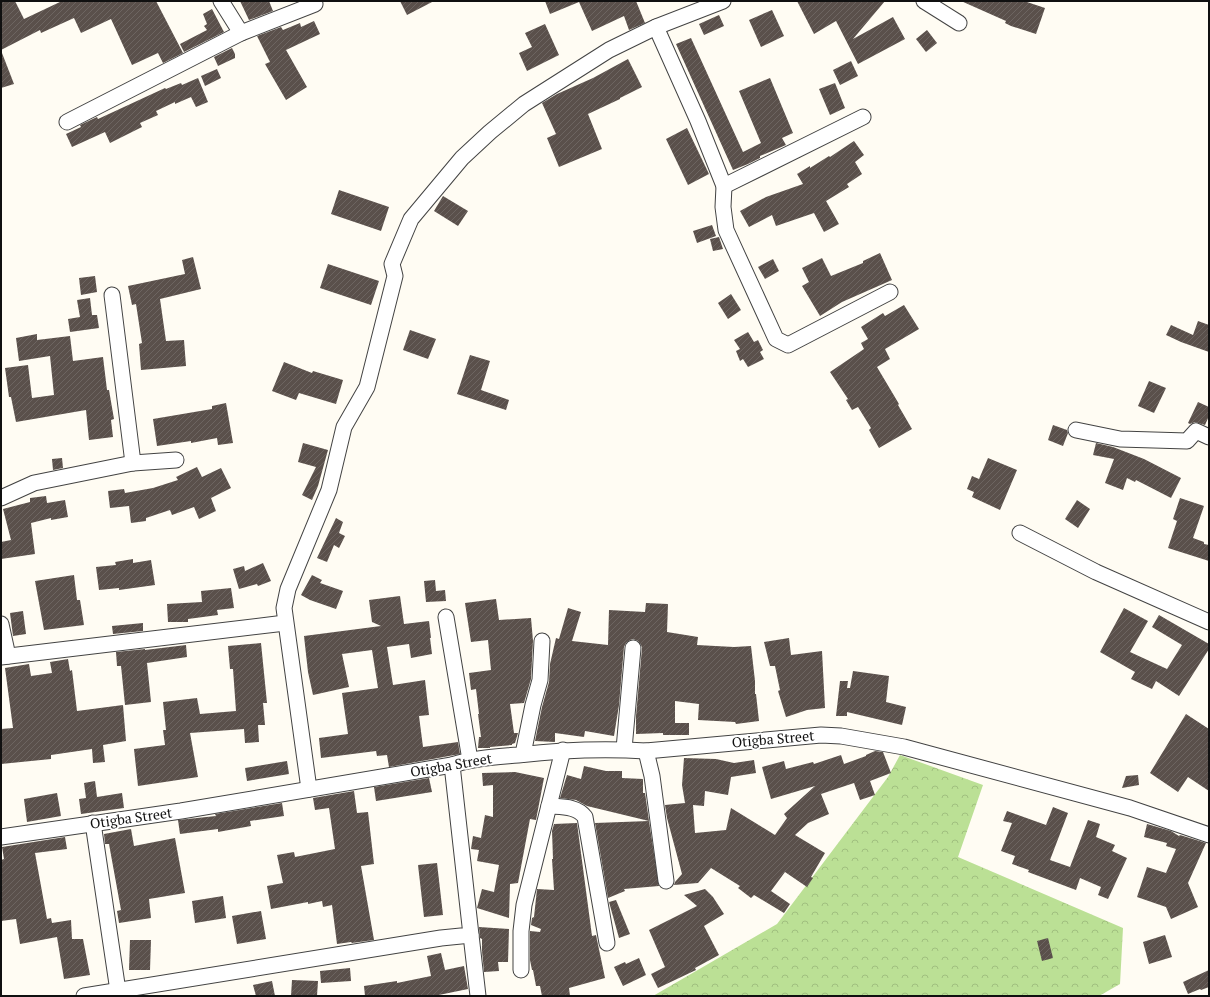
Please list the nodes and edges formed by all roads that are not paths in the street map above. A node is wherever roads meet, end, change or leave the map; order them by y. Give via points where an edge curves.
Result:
1 (221, 1) edge
2 (723, 1) edge
3 (924, 1) edge
4 (315, 4) dead end
5 (959, 23) dead end
6 (656, 27) junction
7 (241, 34) junction
8 (863, 117) dead end
9 (66, 122) dead end
10 (724, 186) junction
11 (890, 292) dead end
12 (112, 295) dead end
13 (1076, 430) dead end
14 (1209, 437) edge
15 (176, 460) dead end
16 (133, 463) junction
17 (1, 498) edge
18 (1020, 533) dead end
19 (446, 617) dead end
20 (1209, 622) edge
21 (285, 623) junction
22 (1, 624) edge
23 (542, 641) dead end
24 (633, 648) dead end
25 (5, 657) edge
26 (624, 749) junction
27 (563, 750) junction
28 (646, 750) junction
29 (523, 754) junction
30 (470, 760) junction
31 (452, 765) junction
32 (309, 789) junction
33 (549, 806) junction
34 (93, 824) junction
35 (1209, 835) edge
36 (1, 837) edge
37 (666, 881) dead end
38 (471, 935) junction
39 (607, 943) dead end
40 (521, 970) dead end
41 (118, 991) junction
42 (84, 996) edge
43 (478, 996) edge

1 - 7 street
2 - 6 street
3 - 5 street
4 - 7 street
6 - 10 street
6 - 21 street via 609,50 524,104 462,158 412,219 392,264 395,276 367,387 344,427 329,490 288,590 284,608
7 - 9 street
8 - 10 street
10 - 11 street via 726,230 776,339 788,345
12 - 16 street
13 - 14 street via 1120,439 1187,441 1196,432
15 - 16 street
16 - 17 street via 34,483
18 - 20 street via 1096,572
19 - 30 street
21 - 25 street
21 - 32 street
22 - 25 street
23 - 29 street via 540,680
24 - 26 street
26 - 27 street, Otigba Street
26 - 28 street, Otigba Street
27 - 29 street, Otigba Street
27 - 33 street
28 - 35 street, Otigba Street via 821,735 841,736 904,747 1130,808
28 - 37 street via 652,776
29 - 30 street, Otigba Street
30 - 31 street, Otigba Street
31 - 32 street, Otigba Street
31 - 38 street
32 - 34 street, Otigba Street
33 - 39 street via 580,811 585,817
33 - 40 street via 524,905
34 - 36 street, Otigba Street
34 - 41 street
38 - 41 street
38 - 43 street
41 - 42 street

